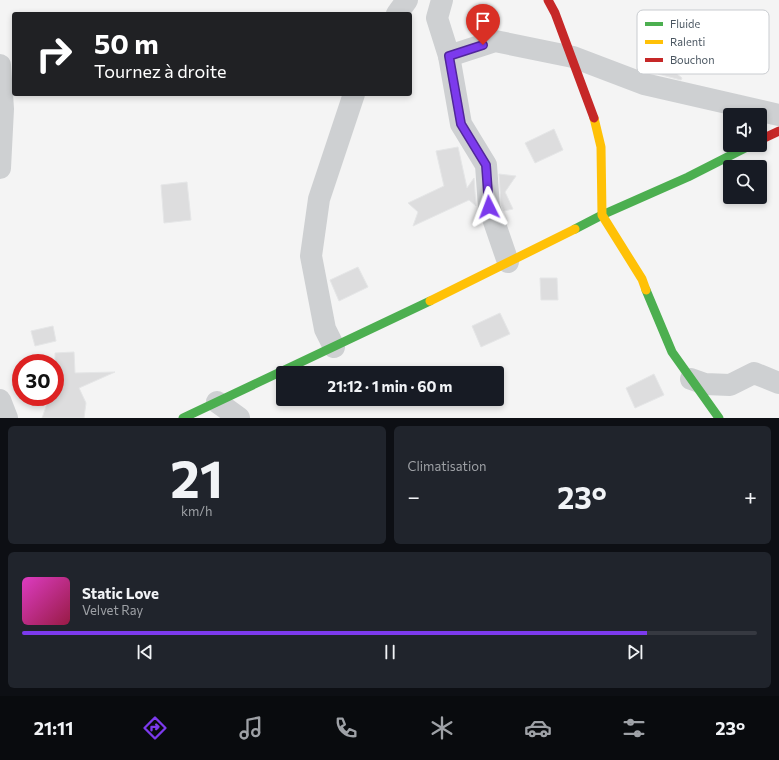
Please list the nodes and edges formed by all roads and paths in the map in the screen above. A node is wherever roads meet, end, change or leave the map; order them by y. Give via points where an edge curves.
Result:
1 (407, 0) edge
2 (442, 0) edge
3 (548, 0) edge
4 (398, 12) edge
5 (449, 56) junction
6 (573, 57) junction
7 (0, 65) edge
8 (353, 96) edge
9 (779, 115) edge
10 (779, 131) edge
11 (767, 137) edge
12 (737, 152) edge
13 (0, 168) edge
14 (602, 215) junction
15 (508, 262) junction
16 (334, 347) junction
17 (691, 379) junction
18 (779, 383) edge
19 (0, 400) edge
20 (217, 402) junction
21 (7, 418) edge
22 (183, 418) edge
23 (239, 418) edge
24 (719, 418) edge

1 - 4 street
2 - 5 street via 437,18
3 - 6 main road
5 - 6 street via 495,41
5 - 15 street via 461,124 486,165 489,207
6 - 9 street via 644,84
6 - 14 main road via 600,136
7 - 13 street via 3,109
8 - 16 street via 319,199 311,256 325,328
10 - 11 main road
12 - 14 main road
14 - 15 main road
14 - 17 main road via 642,279 672,352
15 - 16 main road
16 - 20 main road
17 - 18 street via 705,384 730,385 754,373
17 - 24 main road
19 - 21 street
20 - 22 main road
20 - 23 street

